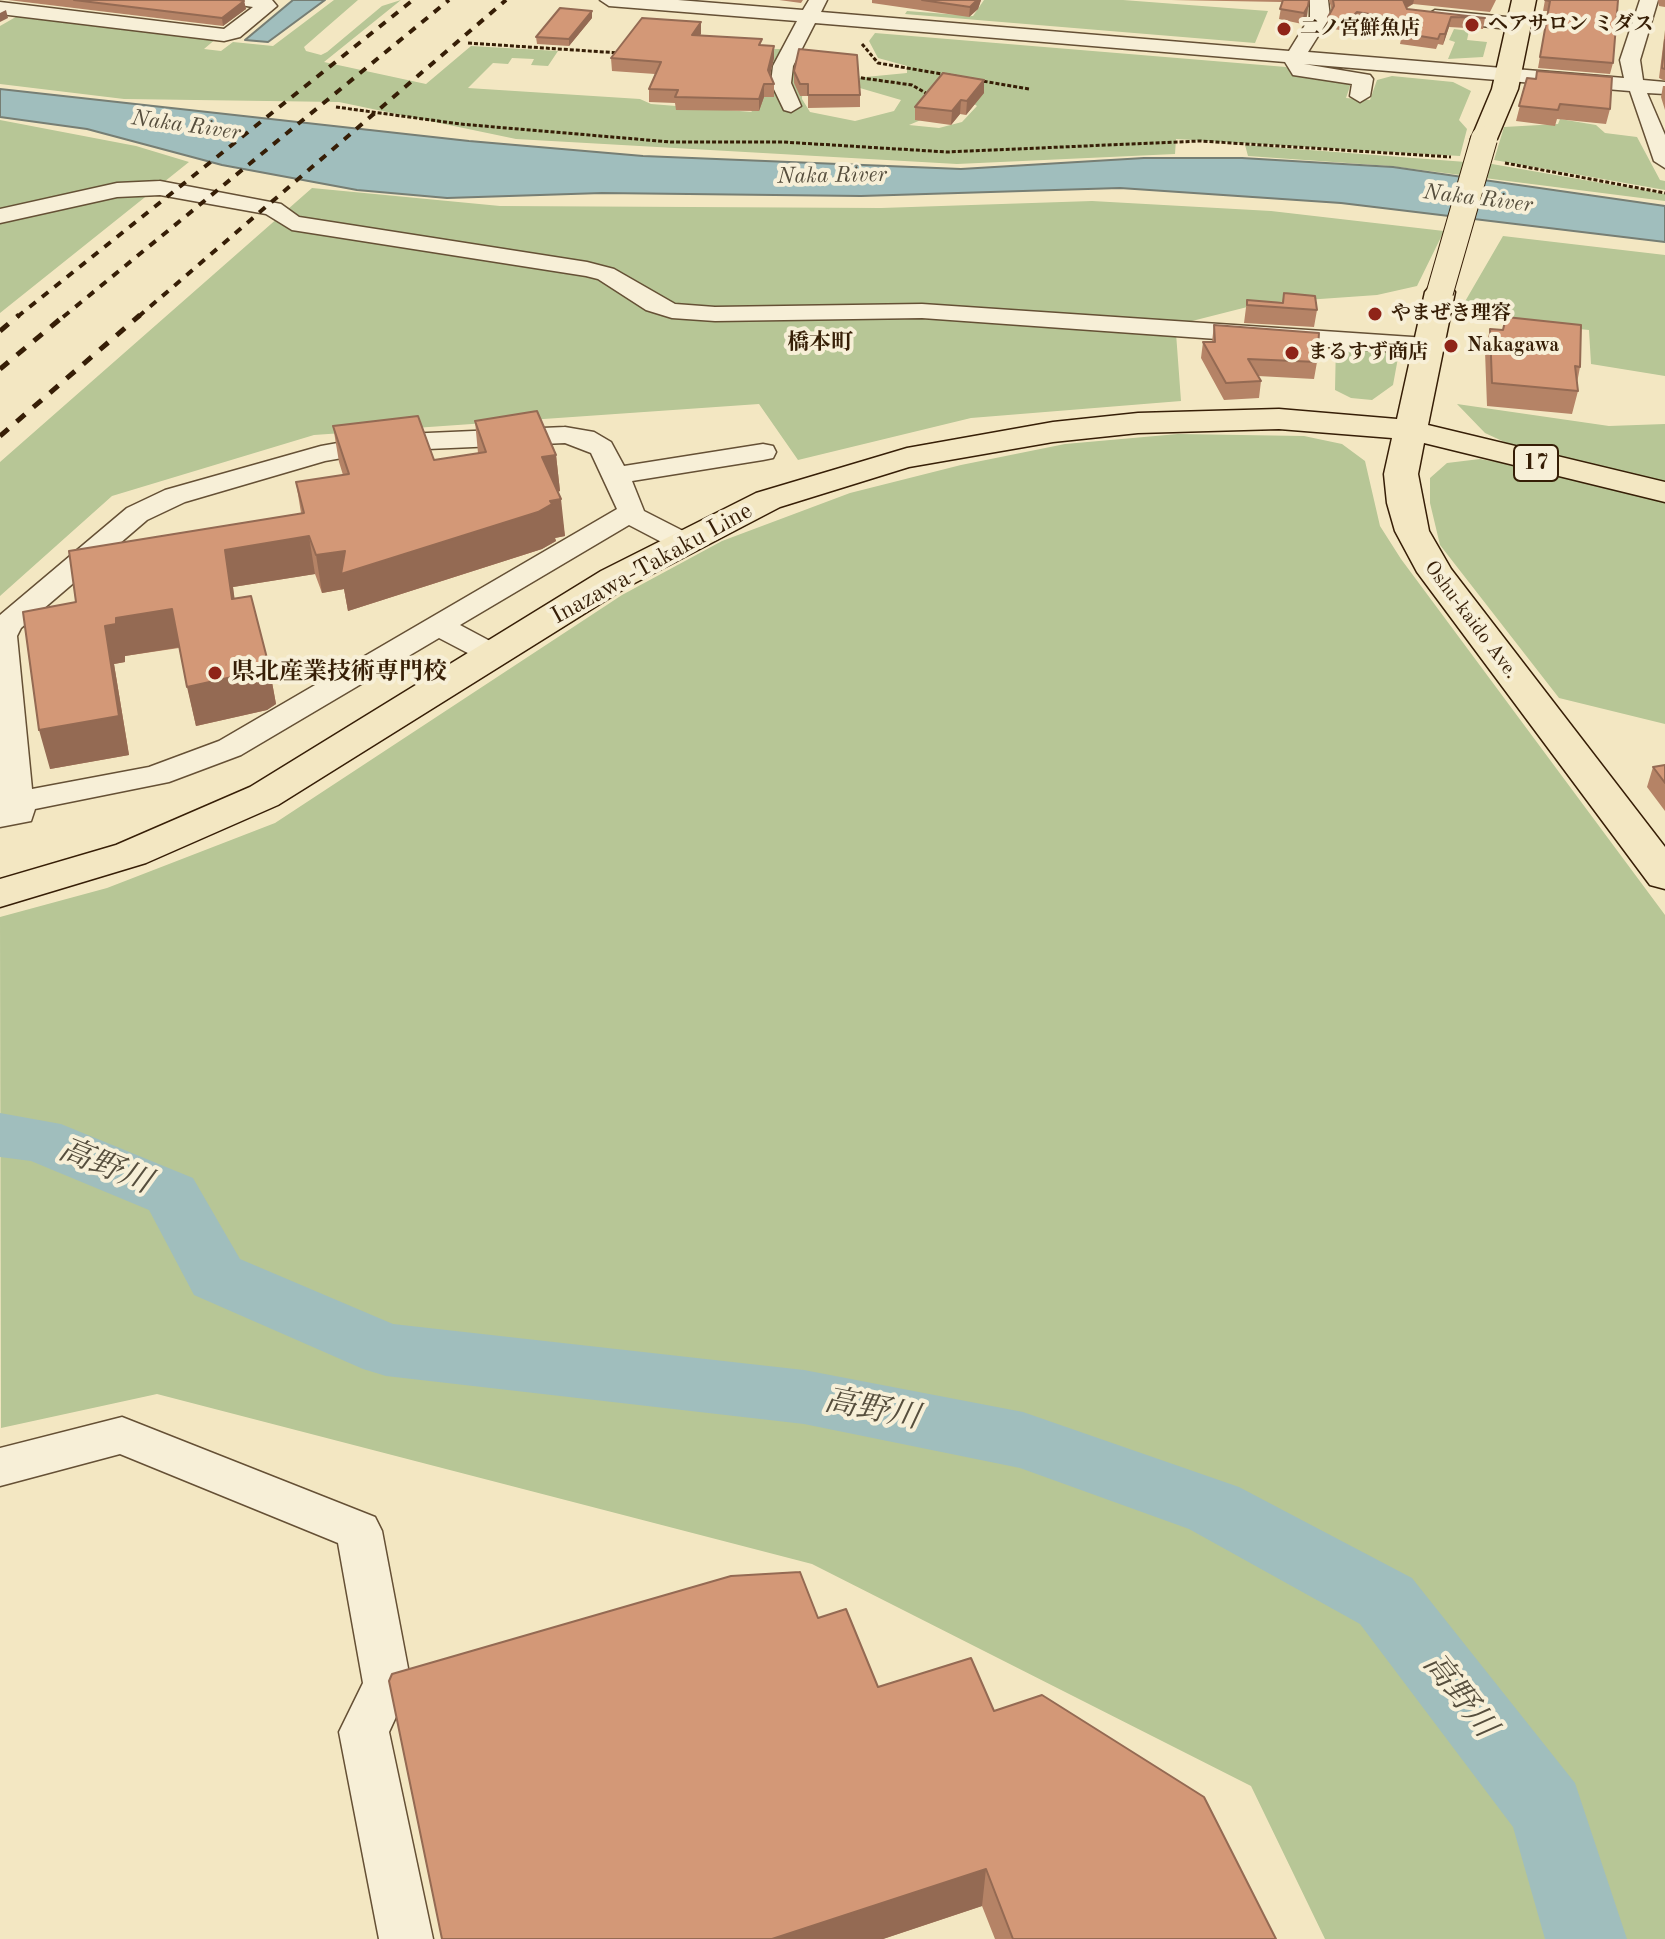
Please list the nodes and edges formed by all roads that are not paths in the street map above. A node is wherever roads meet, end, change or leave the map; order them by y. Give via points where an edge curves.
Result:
1 (83, 0) edge
2 (240, 0) edge
3 (609, 0) edge
4 (1319, 0) edge
5 (1524, 0) edge
6 (1649, 0) edge
7 (0, 8) edge
8 (814, 8) edge
9 (1413, 13) edge
10 (55, 16) junction
11 (1517, 24) junction
12 (1296, 57) junction
13 (1507, 75) junction
14 (1665, 76) edge
15 (1637, 87) junction
16 (1665, 88) edge
17 (1360, 96) dead end
18 (1665, 103) edge
19 (791, 106) dead end
20 (1665, 161) edge
21 (0, 216) edge
22 (1427, 346) junction
23 (1409, 430) junction
24 (763, 452) dead end
25 (615, 476) junction
26 (1665, 492) edge
27 (628, 514) junction
28 (683, 542) junction
29 (439, 626) junction
30 (494, 655) junction
31 (9, 810) edge
32 (1659, 863) edge
33 (0, 893) edge
34 (0, 1467) edge
35 (406, 1939) edge

1 - 10 street
2 - 10 street via 267,6 224,35
3 - 8 street
4 - 12 street via 1320,17
5 - 11 main road, Oshu-kaido Ave.
6 - 15 street via 1630,60
7 - 10 street
8 - 12 street
8 - 19 street via 783,66 781,83
9 - 11 street
11 - 13 main road, Oshu-kaido Ave.
12 - 13 street
12 - 17 street via 1294,65 1300,71 1363,79
13 - 16 street
13 - 22 main road, Oshu-kaido Ave., bridge
14 - 15 street
15 - 18 street
15 - 20 street
21 - 22 street via 117,190 160,188 273,209 292,223 587,269 672,311 922,311
22 - 23 main road, Oshu-kaido Ave.
23 - 26 main road, 17
23 - 28 main road, Inazawa-Takaku Line via 1248,419 1053,432 839,476 768,500
23 - 32 main road, Oshu-kaido Ave. via 1401,474 1404,503 1421,552
24 - 25 street
25 - 27 street via 631,509
25 - 31 street via 602,448 565,435 382,443 321,454 175,496 137,514 8,624 2,636
27 - 28 street
27 - 29 street
28 - 30 main road, Inazawa-Takaku Line
29 - 30 street
29 - 31 street via 194,765
30 - 33 main road, Inazawa-Takaku Line via 264,796 131,854
34 - 35 street via 122,1435 359,1531 387,1684 364,1732

